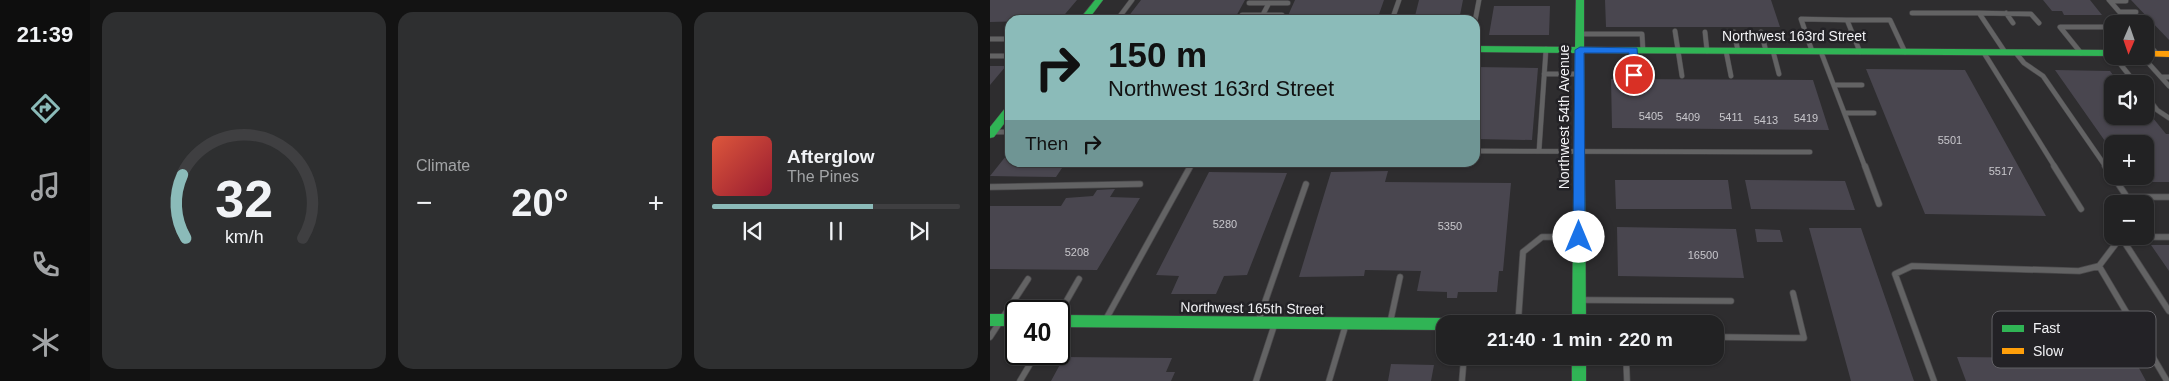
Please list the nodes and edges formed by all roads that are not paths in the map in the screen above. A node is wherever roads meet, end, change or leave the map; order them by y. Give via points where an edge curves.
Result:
1 (1099, 0) edge
2 (1132, 0) edge
3 (1399, 0) edge
4 (1479, 0) edge
5 (1580, 0) edge
6 (2109, 0) edge
7 (2126, 1) edge
8 (1270, 2) edge
9 (1249, 3) dead end
10 (1288, 3) dead end
11 (2120, 12) junction
12 (2136, 12) dead end
13 (1912, 13) dead end
14 (1979, 13) junction
15 (2006, 13) junction
16 (1087, 15) edge
17 (1120, 15) edge
18 (1263, 15) edge
19 (1394, 15) edge
20 (1476, 15) edge
21 (2122, 15) edge
22 (1847, 20) junction
23 (2039, 23) dead end
24 (2013, 24) dead end
25 (2104, 27) edge
26 (1675, 31) dead end
27 (1705, 32) dead end
28 (1734, 32) dead end
29 (1761, 32) dead end
30 (1580, 34) junction
31 (990, 39) edge
32 (1005, 39) edge
33 (1480, 49) edge
34 (1546, 50) junction
35 (1580, 50) junction
36 (1638, 50) junction
37 (1679, 50) junction
38 (1707, 51) junction
39 (1726, 51) junction
40 (1738, 51) junction
41 (1769, 51) junction
42 (1817, 52) junction
43 (1860, 52) junction
44 (1905, 52) junction
45 (1984, 53) junction
46 (2011, 53) junction
47 (2081, 53) junction
48 (2104, 54) edge
49 (990, 56) edge
50 (1005, 56) edge
51 (2121, 65) edge
52 (2150, 65) edge
53 (1544, 74) junction
54 (1579, 74) junction
55 (1779, 74) dead end
56 (1634, 75) dead end
57 (2129, 75) edge
58 (1682, 76) dead end
59 (1731, 76) dead end
60 (2161, 77) junction
61 (2169, 77) edge
62 (1834, 85) junction
63 (1862, 85) dead end
64 (2169, 86) edge
65 (2154, 106) edge
66 (1844, 113) junction
67 (1874, 113) dead end
68 (1005, 115) edge
69 (2169, 118) edge
70 (1005, 132) edge
71 (991, 133) edge
72 (1480, 151) edge
73 (1539, 151) junction
74 (1579, 151) junction
75 (1810, 152) dead end
76 (2104, 163) edge
77 (1190, 167) dead end
78 (1140, 184) dead end
79 (1306, 184) dead end
80 (2119, 185) edge
81 (990, 187) edge
82 (2169, 197) edge
83 (1879, 204) dead end
84 (2081, 209) dead end
85 (1579, 237) junction
86 (2154, 237) edge
87 (2169, 237) edge
88 (2114, 245) edge
89 (2125, 245) edge
90 (2099, 266) junction
91 (1400, 277) dead end
92 (1028, 279) dead end
93 (1079, 279) dead end
94 (1793, 293) dead end
95 (1067, 300) edge
96 (1579, 300) junction
97 (1731, 301) dead end
98 (2126, 311) edge
99 (2169, 311) edge
100 (1519, 315) edge
101 (1579, 315) edge
102 (996, 320) edge
103 (1070, 321) edge
104 (1104, 321) junction
105 (1258, 323) junction
106 (1276, 323) junction
107 (1346, 323) junction
108 (1390, 324) junction
109 (1436, 324) edge
110 (990, 337) edge
111 (1724, 337) edge
112 (2156, 362) edge
113 (1029, 365) edge
114 (1463, 365) edge
115 (1579, 365) edge
116 (1626, 365) edge
117 (1020, 381) edge
118 (1256, 381) edge
119 (1329, 381) edge
120 (1462, 381) edge
121 (1579, 381) edge
122 (1627, 381) edge
123 (1934, 381) edge
124 (2167, 381) edge

1 - 16 street
2 - 17 lane
3 - 19 lane
4 - 20 lane
5 - 30 street, Northwest 54th Avenue
6 - 7 lane
6 - 11 lane
8 - 9 lane
8 - 10 lane
8 - 18 lane
11 - 12 lane
11 - 21 lane
13 - 14 lane
14 - 15 lane
14 - 46 lane
15 - 23 lane via 2032,14
15 - 24 lane
22 - 42 lane via 1801,19
22 - 43 lane
22 - 44 lane via 1890,20
25 - 47 lane via 2060,27
26 - 37 lane
27 - 38 lane
28 - 40 lane
29 - 41 lane
30 - 35 street, Northwest 54th Avenue
30 - 36 lane via 1642,34
31 - 32 lane
33 - 34 street, Northwest 163rd Street
34 - 35 street, Northwest 163rd Street
34 - 53 lane
35 - 36 street, Northwest 163rd Street
35 - 54 street, Northwest 54th Avenue
36 - 37 street, Northwest 163rd Street
36 - 56 lane
37 - 38 street, Northwest 163rd Street
37 - 58 lane
38 - 39 street, Northwest 163rd Street
39 - 40 street, Northwest 163rd Street
39 - 59 lane
40 - 41 street, Northwest 163rd Street
41 - 42 street, Northwest 163rd Street
41 - 55 lane
42 - 43 street, Northwest 163rd Street
42 - 62 lane
43 - 44 street, Northwest 163rd Street
44 - 45 street, Northwest 163rd Street
45 - 46 street, Northwest 163rd Street
45 - 84 lane
46 - 47 street, Northwest 163rd Street
46 - 76 lane via 2043,76
47 - 48 street, Northwest 163rd Street
49 - 50 lane
51 - 57 lane
52 - 60 lane
53 - 54 lane
53 - 73 lane
54 - 74 street, Northwest 54th Avenue
60 - 61 lane
60 - 64 lane
62 - 63 lane
62 - 66 lane
65 - 69 lane
66 - 67 lane
66 - 83 lane
68 - 71 street
70 - 71 lane
72 - 73 lane
73 - 74 lane
74 - 75 lane
74 - 85 street, Northwest 54th Avenue
77 - 104 lane
78 - 81 lane
79 - 105 lane
80 - 82 lane via 2127,197
85 - 96 street, Northwest 54th Avenue
85 - 100 lane via 1542,237 1523,252
86 - 87 lane
88 - 90 lane
89 - 99 lane
90 - 98 lane
90 - 123 lane via 2079,272 1912,266 1894,274
91 - 108 lane
92 - 102 lane
93 - 95 lane
94 - 111 lane via 1804,338
96 - 97 lane
96 - 101 street, Northwest 54th Avenue
102 - 110 lane
103 - 104 street, Northwest 165th Street
104 - 105 street, Northwest 165th Street
105 - 106 street, Northwest 165th Street
106 - 107 street, Northwest 165th Street
106 - 118 lane
107 - 108 street, Northwest 165th Street
107 - 119 lane
108 - 109 street, Northwest 165th Street
112 - 124 lane
113 - 117 lane
114 - 120 lane
115 - 121 street
116 - 122 lane

